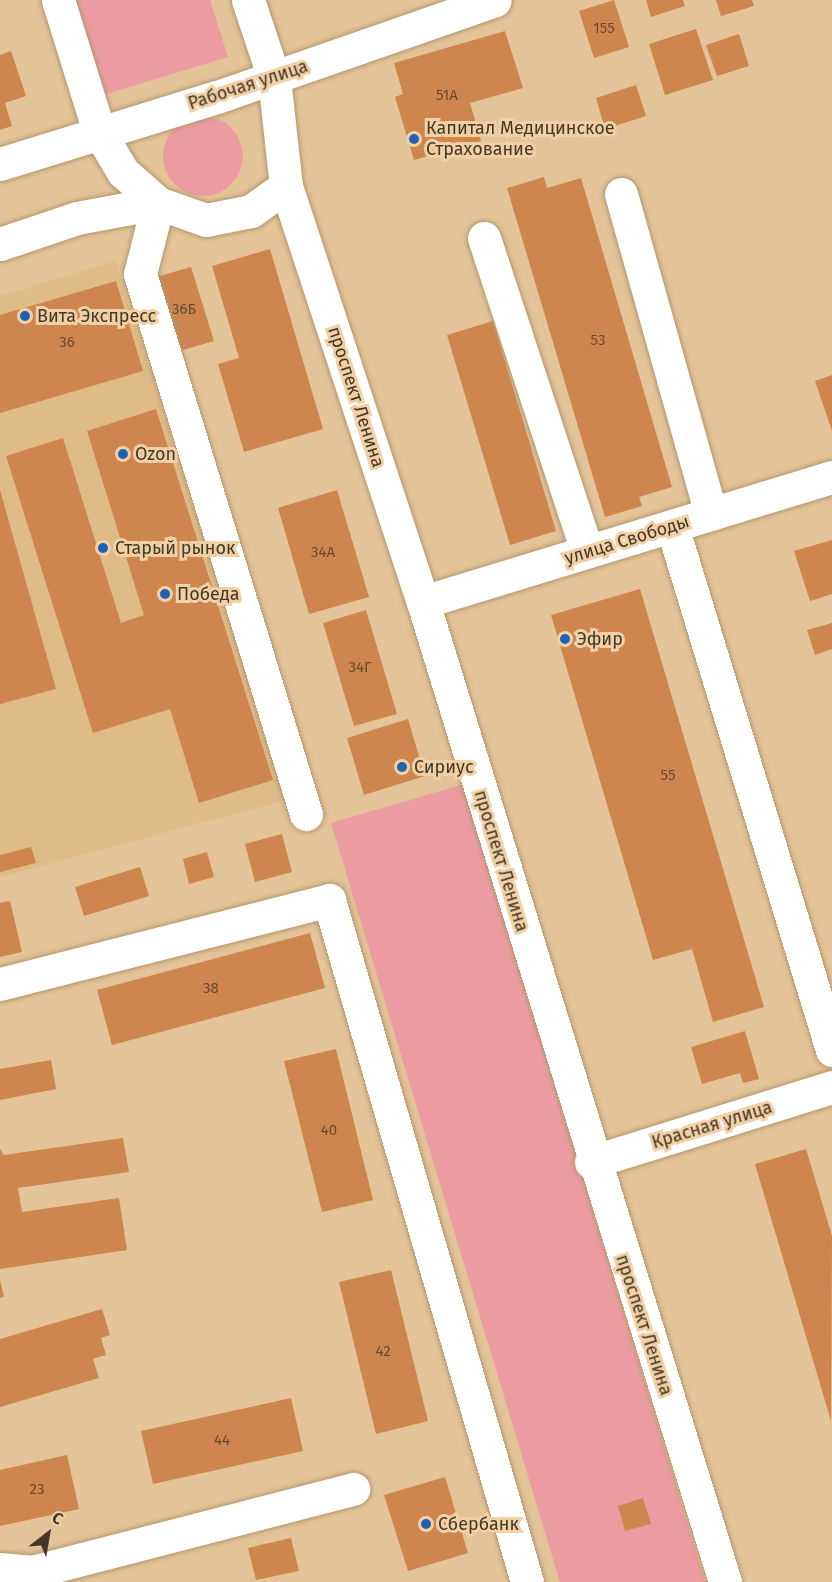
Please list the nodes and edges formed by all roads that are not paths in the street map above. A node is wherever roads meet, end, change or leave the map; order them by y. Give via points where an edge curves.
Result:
1 (58, 0) edge
2 (248, 0) edge
3 (495, 0) edge
4 (274, 78) junction
5 (99, 132) junction
6 (0, 164) edge
7 (286, 186) junction
8 (621, 194) dead end
9 (158, 203) junction
10 (484, 238) dead end
11 (0, 244) edge
12 (832, 477) edge
13 (711, 514) junction
14 (672, 526) junction
15 (587, 552) junction
16 (423, 602) junction
17 (306, 813) dead end
18 (0, 984) edge
19 (832, 1050) edge
20 (832, 1087) edge
21 (591, 1162) junction
22 (353, 1489) dead end
23 (21, 1574) edge
24 (527, 1582) edge
25 (725, 1582) edge

1 - 5 street
2 - 4 street, проспект Ленина
3 - 4 street, Рабочая улица
4 - 5 street, Рабочая улица
4 - 7 street, проспект Ленина
5 - 6 street, Рабочая улица
5 - 9 street via 123,172
7 - 9 street via 251,211 206,220
7 - 16 street, проспект Ленина
8 - 13 street
9 - 11 street via 76,218
9 - 17 street via 140,274
10 - 15 street
12 - 13 street, улица Свободы
13 - 14 street, улица Свободы
14 - 15 street, улица Свободы
14 - 19 street
15 - 16 street, улица Свободы
16 - 21 street, проспект Ленина
18 - 24 street via 329,900
20 - 21 street, Красная улица
21 - 25 street, проспект Ленина
22 - 23 street

